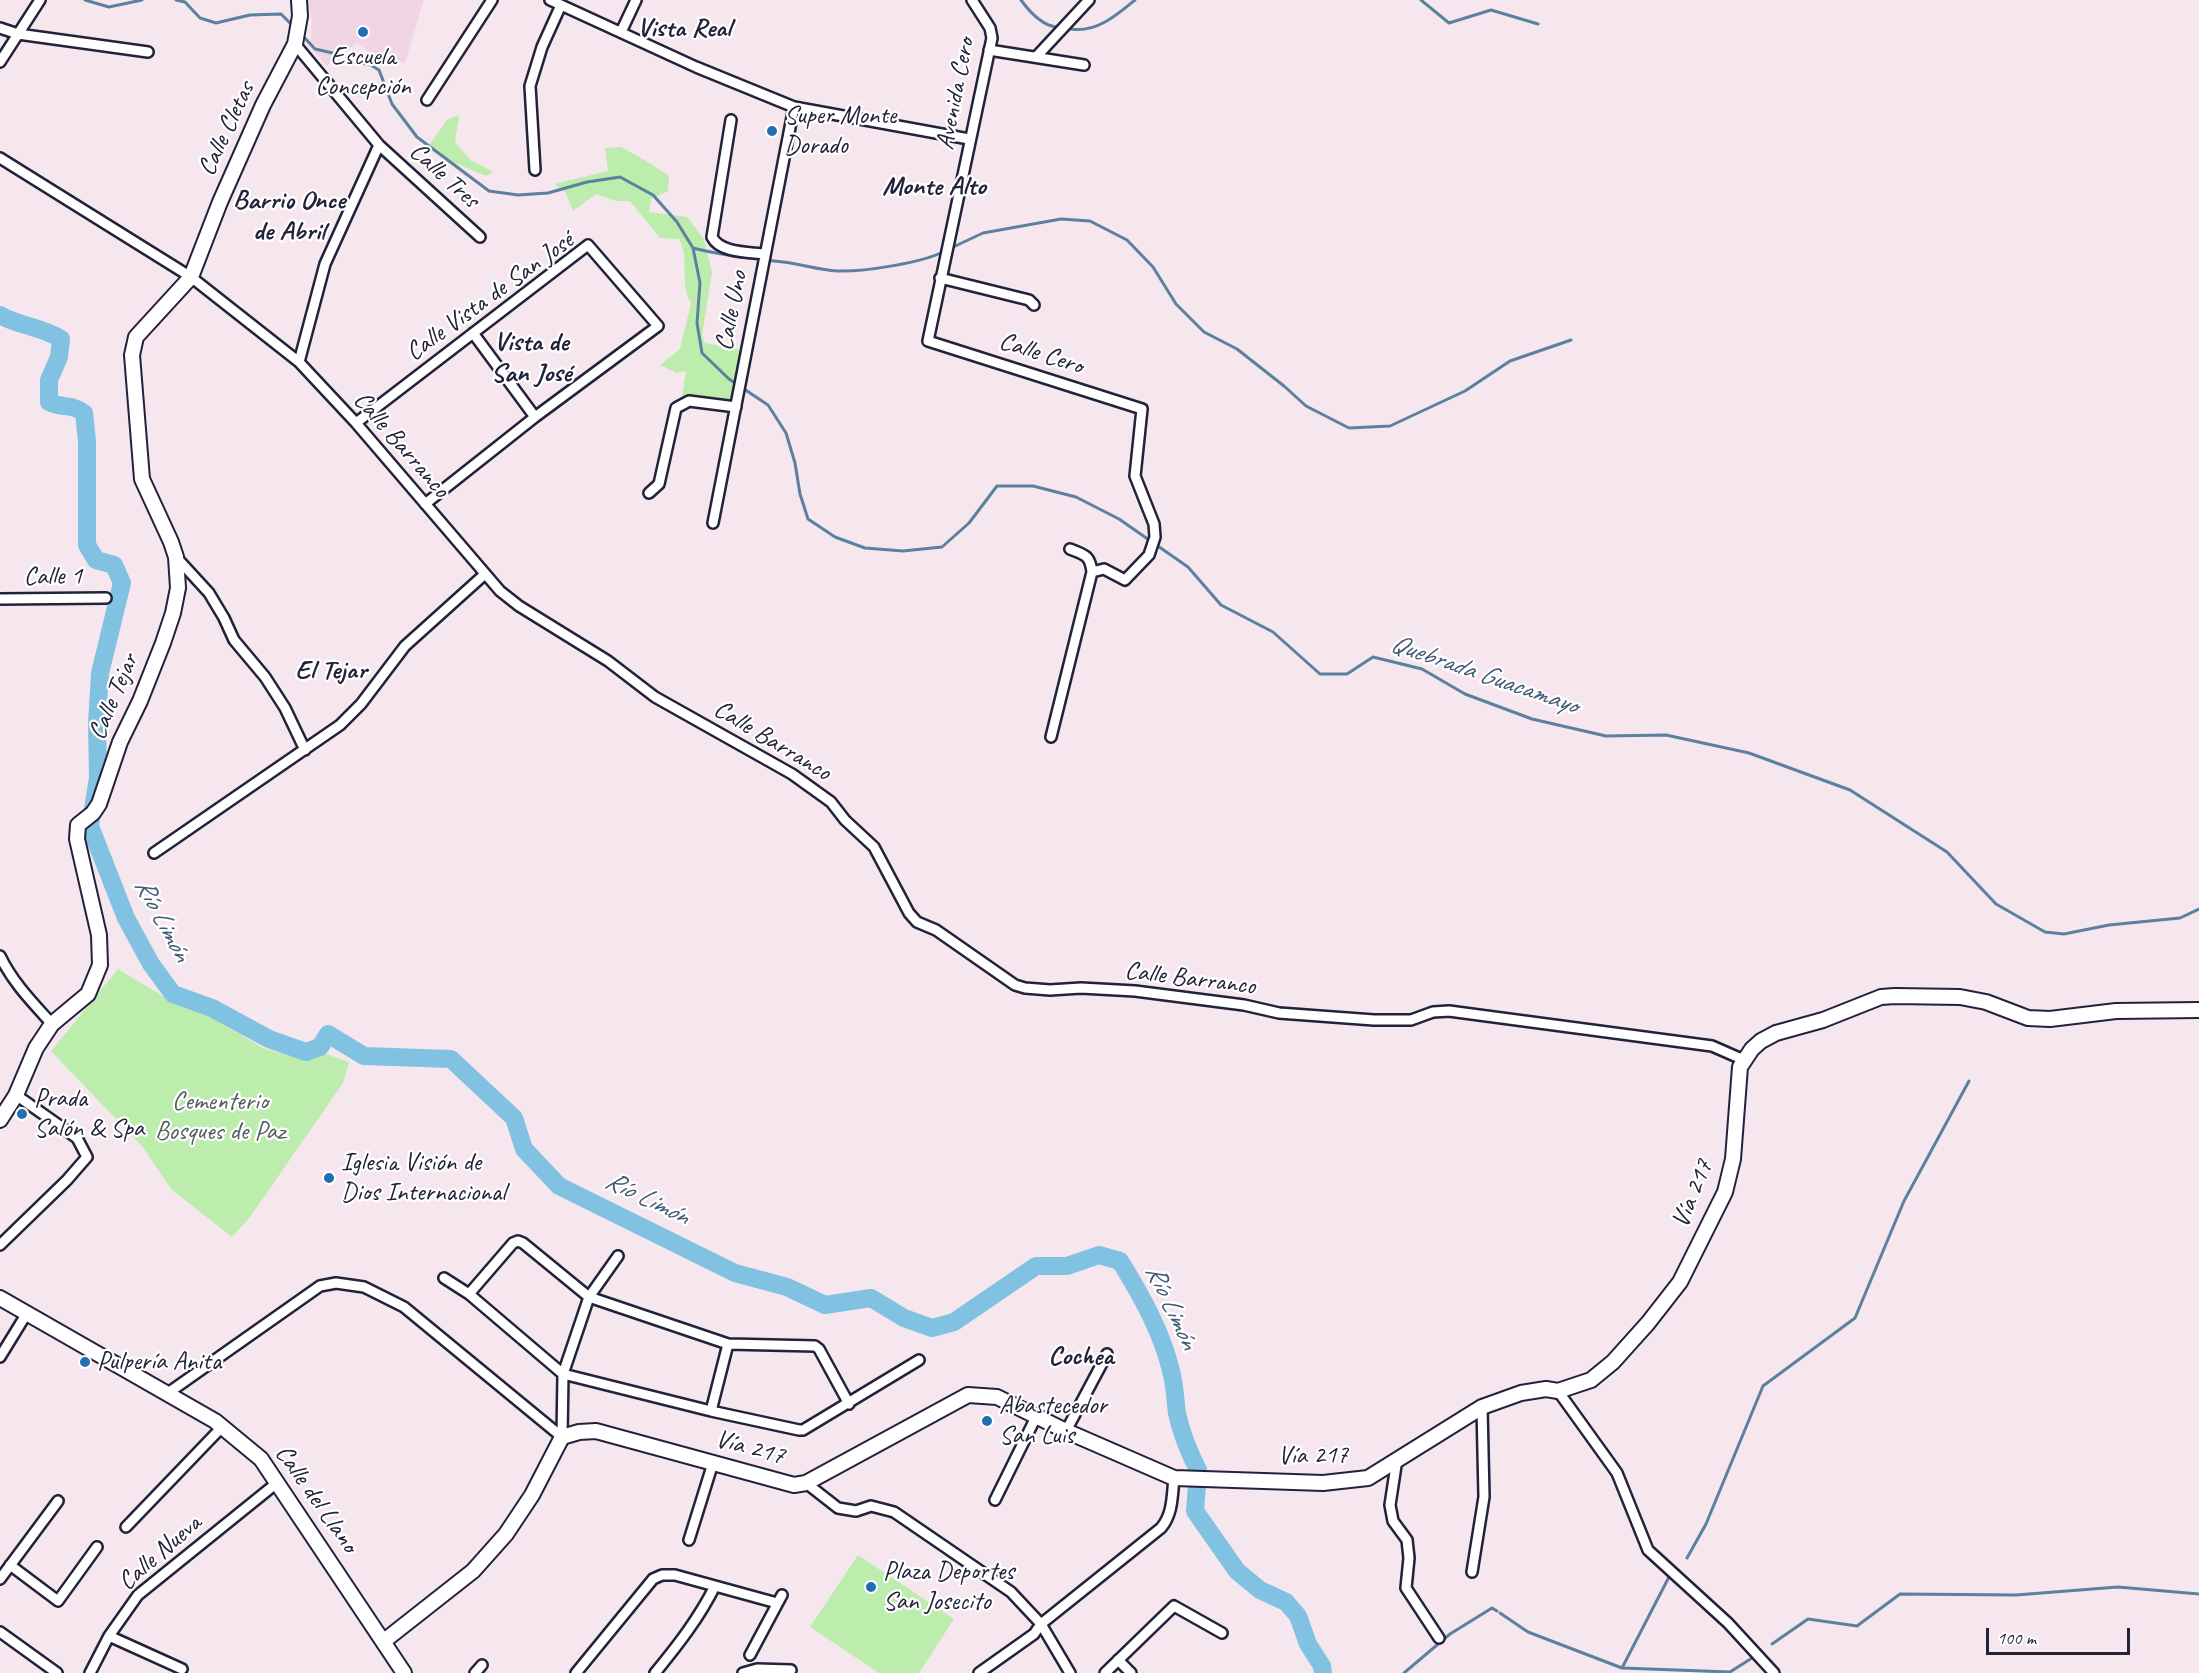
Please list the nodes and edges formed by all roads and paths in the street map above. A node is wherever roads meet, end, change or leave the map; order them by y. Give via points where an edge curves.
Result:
1 (40, 0) edge
2 (298, 0) edge
3 (492, 0) edge
4 (550, 0) edge
5 (636, 0) edge
6 (972, 0) edge
7 (1089, 0) edge
8 (561, 5) junction
9 (0, 28) edge
10 (621, 32) junction
11 (18, 34) junction
12 (295, 44) junction
13 (989, 50) junction
14 (148, 52) dead end
15 (1036, 57) junction
16 (0, 62) edge
17 (1084, 65) dead end
18 (427, 100) dead end
19 (794, 107) junction
20 (731, 120) dead end
21 (969, 140) junction
22 (379, 145) junction
23 (0, 158) edge
24 (535, 170) dead end
25 (480, 237) dead end
26 (764, 254) junction
27 (191, 277) junction
28 (940, 278) junction
29 (1034, 305) dead end
30 (473, 333) junction
31 (927, 341) joint
32 (299, 362) junction
33 (736, 407) junction
34 (535, 417) junction
35 (356, 423) junction
36 (649, 493) dead end
37 (425, 504) junction
38 (713, 523) dead end
39 (1070, 549) dead end
40 (176, 557) junction
41 (1092, 573) junction
42 (485, 574) junction
43 (106, 597) dead end
44 (0, 599) edge
45 (1051, 737) dead end
46 (305, 750) junction
47 (154, 853) dead end
48 (0, 956) edge
49 (2199, 1010) edge
50 (52, 1024) junction
51 (1744, 1060) junction
52 (16, 1095) junction
53 (0, 1120) edge
54 (0, 1245) edge
55 (618, 1256) dead end
56 (444, 1278) dead end
57 (469, 1294) junction
58 (588, 1297) junction
59 (0, 1298) edge
60 (27, 1313) junction
61 (728, 1344) junction
62 (1107, 1354) dead end
63 (0, 1357) edge
64 (919, 1360) dead end
65 (563, 1374) junction
66 (1558, 1391) junction
67 (168, 1393) junction
68 (849, 1404) junction
69 (1482, 1407) junction
70 (711, 1412) junction
71 (1037, 1415) junction
72 (223, 1426) junction
73 (1066, 1431) junction
74 (562, 1437) junction
75 (1397, 1459) junction
76 (713, 1463) junction
77 (1174, 1478) junction
78 (278, 1482) junction
79 (806, 1483) junction
80 (995, 1500) dead end
81 (58, 1501) dead end
82 (126, 1527) dead end
83 (689, 1540) dead end
84 (97, 1547) dead end
85 (10, 1565) junction
86 (1472, 1572) dead end
87 (0, 1579) edge
88 (715, 1586) junction
89 (1041, 1624) junction
90 (0, 1632) edge
91 (1222, 1633) dead end
92 (109, 1636) junction
93 (1439, 1638) dead end
94 (384, 1641) junction
95 (750, 1655) dead end
96 (1118, 1660) junction
97 (482, 1665) dead end
98 (182, 1670) dead end
99 (791, 1670) dead end
100 (57, 1673) edge
101 (90, 1673) edge
102 (404, 1673) edge
103 (475, 1673) edge
104 (576, 1673) edge
105 (656, 1673) edge
106 (743, 1673) edge
107 (979, 1673) edge
108 (1070, 1673) edge
109 (1105, 1673) edge
110 (1131, 1673) edge
111 (1774, 1673) edge

1 - 11 street
2 - 12 main road, Calle Cletas via 300,16
3 - 18 street
4 - 8 street
5 - 10 street
6 - 13 street, Avenida Cero via 990,28
7 - 15 street
8 - 10 street
8 - 24 street via 530,86
9 - 11 street
10 - 19 street
11 - 14 street
11 - 16 street
12 - 22 street, Calle Tres
12 - 27 main road, Calle Cletas via 224,191
13 - 15 street
13 - 21 street, Avenida Cero
15 - 17 street
19 - 21 street
19 - 26 street, Calle Uno
20 - 26 street via 712,237 722,248
21 - 28 street, Avenida Cero
22 - 25 street, Calle Tres
22 - 32 street via 325,264
23 - 27 street, Calle Barranco
26 - 33 street, Calle Uno
27 - 32 street, Calle Barranco
27 - 40 main road, Calle Tejar via 136,337 132,355 142,479
28 - 29 street via 1029,300
28 - 31 street, Avenida Cero
30 - 34 street
30 - 34 street, Calle Vista de San José via 588,244 658,326
30 - 35 street, Calle Vista de San José
31 - 41 street, Calle Cero via 1142,409 1135,476 1154,524 1155,543 1125,580 1104,569
32 - 35 street, Calle Barranco
33 - 36 street via 689,401 676,408 659,484
33 - 38 street, Calle Uno
34 - 37 street, Calle Vista de San José
35 - 37 street, Calle Barranco
37 - 42 street, Calle Barranco
39 - 41 street via 1087,556
40 - 46 street via 209,593 234,640 285,708
40 - 50 main road, Calle Tejar via 178,588 163,643 120,742 99,804 76,829 99,935 100,964 88,994
41 - 45 street
42 - 46 street via 405,646 361,704
42 - 51 street, Calle Barranco via 519,606 608,661 655,698 792,774 831,802 874,847 917,922 936,930 1015,986 1135,991 1320,1017 1411,1020 1449,1011 1712,1046
43 - 44 street, Calle 1
46 - 47 street
48 - 50 street via 21,990
49 - 51 main road via 2028,1018 1960,997 1881,997 1776,1033 1761,1041
50 - 52 main road, Calle Tejar via 36,1048
51 - 66 main road, Vía 217 via 1738,1086 1733,1159 1725,1192 1680,1282 1613,1362 1592,1380
52 - 53 main road, Calle Tejar
52 - 54 street via 77,1138 87,1157
55 - 58 street
56 - 57 street
57 - 58 street via 518,1241
57 - 65 street
58 - 61 street
58 - 65 street
59 - 60 main road, Calle del Llano
60 - 63 street
60 - 67 main road, Calle del Llano
61 - 68 street via 815,1346
61 - 70 street
62 - 73 street
64 - 68 street
65 - 70 street
65 - 74 street
66 - 69 main road, Vía 217 via 1521,1393
66 - 111 street via 1617,1473 1648,1550 1728,1623
67 - 72 main road, Calle del Llano
67 - 74 street via 320,1286 336,1283 364,1287 404,1307
68 - 70 street via 803,1430
69 - 75 main road, Vía 217
69 - 86 street via 1484,1497
71 - 73 main road, Vía 217
71 - 79 main road, Vía 217 via 998,1397 968,1395
71 - 80 street
72 - 78 main road, Calle del Llano via 261,1459
72 - 82 street
73 - 77 main road, Vía 217
74 - 76 main road, Vía 217 via 596,1431
74 - 94 main road via 532,1495 506,1534 473,1571
75 - 77 main road, Vía 217 via 1368,1478 1348,1482
75 - 93 street via 1390,1505 1393,1521 1407,1540 1406,1588
76 - 79 main road, Vía 217 via 794,1485
76 - 83 street
77 - 89 street via 1167,1521
78 - 92 street, Calle Nueva via 138,1596
78 - 94 main road, Calle del Llano
79 - 89 street via 838,1508 856,1510 871,1506 894,1512 1011,1592
81 - 85 street
84 - 85 street via 58,1601
85 - 87 street
88 - 95 street via 780,1599
88 - 104 street via 675,1575 653,1580
88 - 105 street via 688,1633
89 - 107 street via 1034,1634
89 - 108 street
90 - 100 street
91 - 96 street via 1174,1606
92 - 98 street
92 - 101 street, Calle Nueva
94 - 102 main road, Calle del Llano
96 - 109 street
96 - 110 street
97 - 103 street
99 - 106 street via 758,1669

